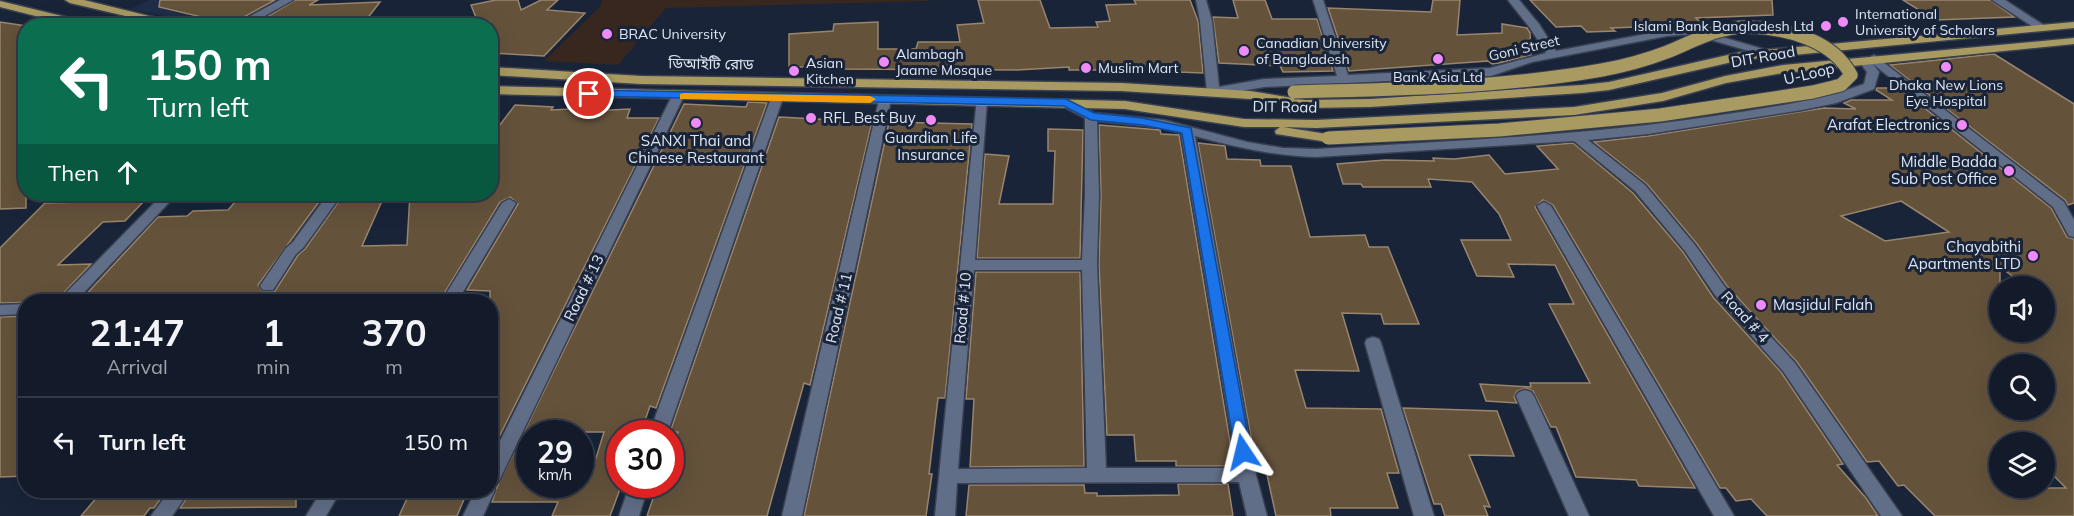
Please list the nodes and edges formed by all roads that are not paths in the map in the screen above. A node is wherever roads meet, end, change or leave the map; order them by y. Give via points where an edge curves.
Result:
1 (70, 0) edge
2 (288, 0) edge
3 (1201, 0) edge
4 (1318, 0) edge
5 (1514, 0) edge
6 (1997, 0) edge
7 (0, 4) edge
8 (58, 18) edge
9 (150, 18) edge
10 (253, 18) edge
11 (2074, 25) edge
12 (2042, 28) junction
13 (2074, 41) edge
14 (1766, 53) junction
15 (1553, 55) junction
16 (1869, 60) junction
17 (498, 71) edge
18 (1344, 80) junction
19 (498, 90) edge
20 (1213, 92) junction
21 (1250, 95) junction
22 (678, 96) junction
23 (777, 98) junction
24 (885, 100) junction
25 (981, 101) junction
26 (1066, 103) junction
27 (1091, 116) junction
28 (1244, 123) junction
29 (1187, 130) junction
30 (1577, 137) junction
31 (163, 201) edge
32 (330, 201) edge
33 (509, 203) dead end
34 (1544, 206) dead end
35 (2074, 233) edge
36 (967, 265) junction
37 (1089, 265) junction
38 (268, 286) dead end
39 (73, 294) edge
40 (454, 294) edge
41 (18, 309) edge
42 (0, 310) edge
43 (1373, 343) dead end
44 (1525, 396) dead end
45 (663, 420) edge
46 (498, 465) edge
47 (1247, 475) junction
48 (948, 476) junction
49 (1097, 476) junction
50 (175, 498) edge
51 (327, 498) edge
52 (482, 498) edge
53 (635, 498) edge
54 (161, 516) edge
55 (316, 516) edge
56 (473, 516) edge
57 (629, 516) edge
58 (792, 516) edge
59 (945, 516) edge
60 (1257, 516) edge
61 (1424, 516) edge
62 (1579, 516) edge
63 (1724, 516) edge
64 (1892, 516) edge

1 - 9 main road
2 - 10 street
3 - 20 street
4 - 18 street
5 - 15 street
6 - 12 street
7 - 8 main road
11 - 12 main road, DIT Road
12 - 14 main road, DIT Road
13 - 16 main road, DIT Road
14 - 15 street, Goni Street via 1691,31
14 - 21 main road, DIT Road via 1609,86 1557,92 1332,104
15 - 18 street, Goni Street via 1491,72
16 - 28 main road, DIT Road via 1783,69 1663,98 1574,111 1316,124
16 - 30 street via 1873,72 1870,86 1832,100
16 - 35 street via 2060,206
17 - 20 main road, DIT Road via 641,80 1026,85
18 - 20 street, Goni Street via 1264,83
19 - 22 main road, DIT Road
20 - 21 main road, DIT Road
21 - 28 main road, U-Loop, bridge via 1473,84 1575,74 1654,57 1733,27 1763,28 1817,44 1843,61 1851,75 1841,86 1828,89 1660,115 1510,129 1328,138
22 - 23 main road, DIT Road
22 - 46 street, Road # 13
23 - 24 main road, DIT Road
23 - 45 street
24 - 25 main road, DIT Road
24 - 58 street, Road # 11
25 - 26 main road, DIT Road
25 - 36 street, Road # 10
26 - 27 street
26 - 28 main road, DIT Road via 1151,108
27 - 29 street
27 - 37 street
29 - 30 street via 1246,146 1316,153
29 - 47 street
30 - 64 street, Road # 4 via 1640,188 1720,291 1789,367
31 - 39 street
32 - 38 street
33 - 40 street
34 - 63 street
36 - 37 street
36 - 48 street, Road # 10
37 - 49 street
41 - 42 street
43 - 61 street
44 - 62 street
47 - 49 street
47 - 60 street
48 - 49 street
48 - 59 street, Road # 10
50 - 54 street
51 - 55 street
52 - 56 street
53 - 57 street

